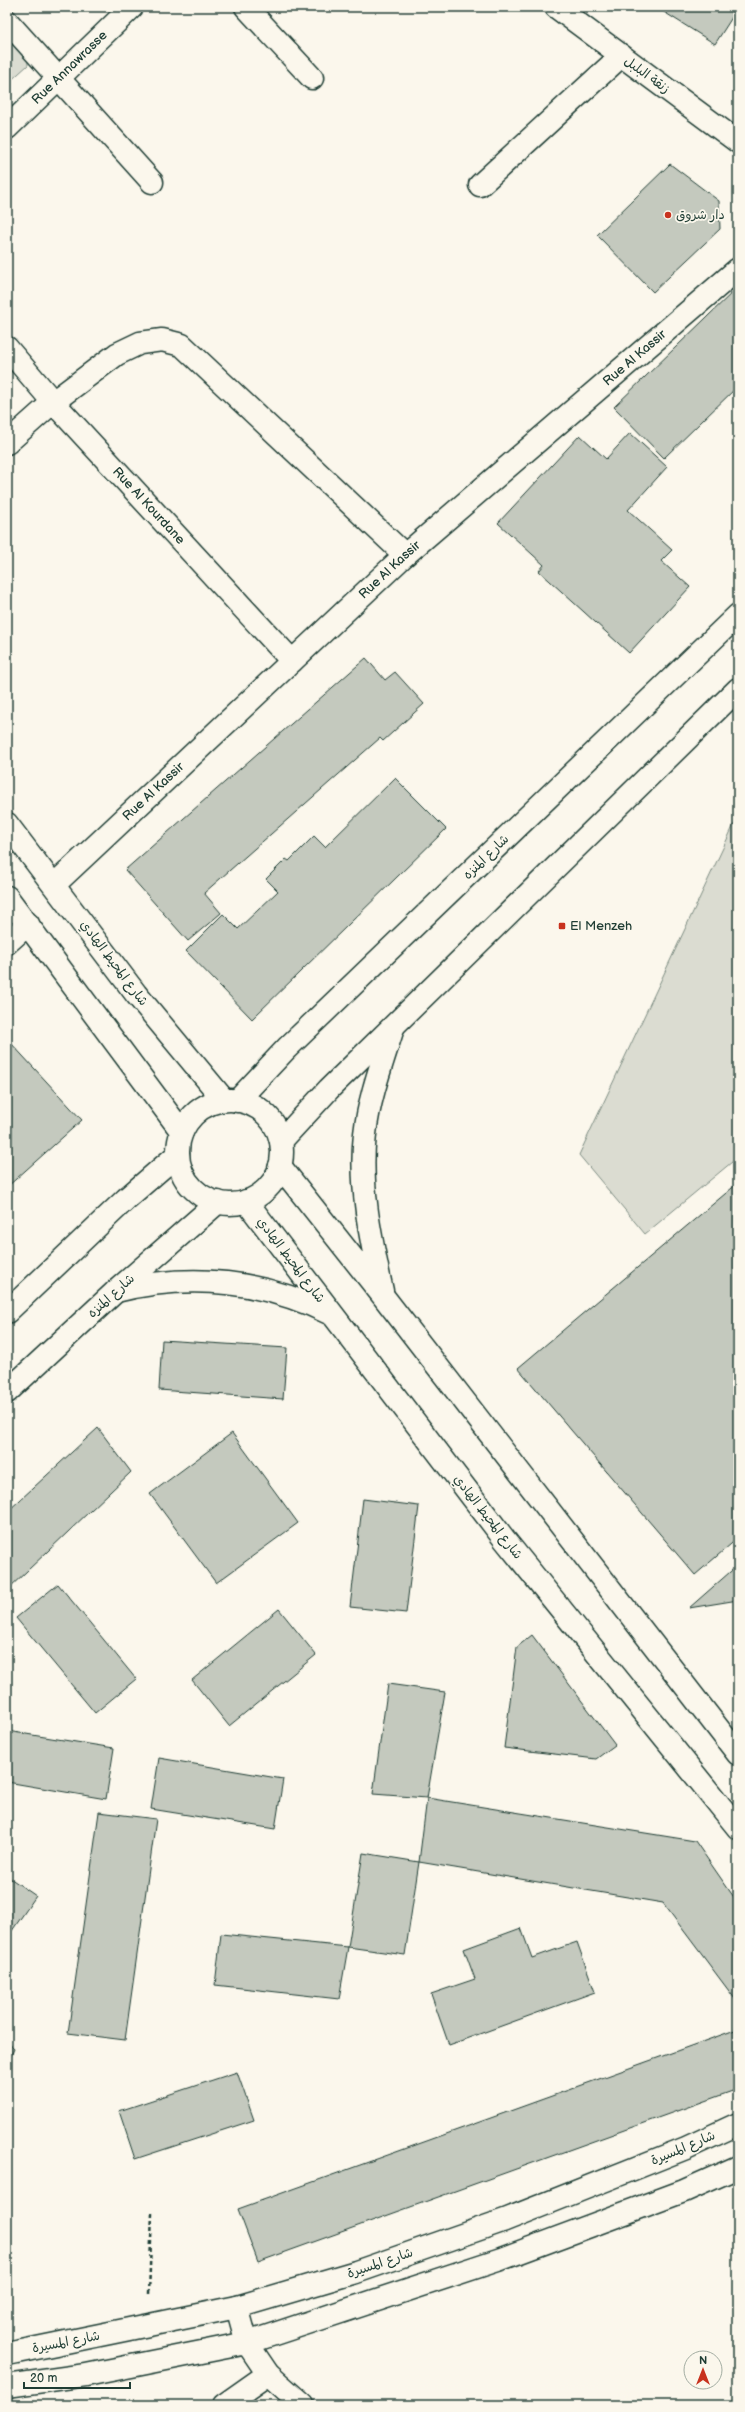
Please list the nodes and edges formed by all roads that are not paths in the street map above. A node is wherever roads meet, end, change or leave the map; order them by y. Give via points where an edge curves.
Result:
1 (132, 7) edge
2 (246, 7) edge
3 (556, 7) edge
4 (7, 21) edge
5 (621, 56) junction
6 (60, 78) junction
7 (312, 78) dead end
8 (7, 128) edge
9 (738, 142) edge
10 (152, 182) dead end
11 (480, 185) dead end
12 (738, 269) edge
13 (7, 348) edge
14 (53, 402) junction
15 (7, 443) edge
16 (405, 556) junction
17 (738, 615) edge
18 (292, 661) junction
19 (738, 689) edge
20 (7, 824) edge
21 (55, 884) junction
22 (7, 897) edge
23 (28, 924) junction
24 (7, 943) edge
25 (394, 1025) junction
26 (231, 1101) junction
27 (182, 1132) junction
28 (282, 1141) junction
29 (178, 1154) junction
30 (280, 1166) junction
31 (246, 1201) junction
32 (218, 1202) junction
33 (115, 1292) junction
34 (383, 1296) junction
35 (7, 1312) edge
36 (331, 1314) junction
37 (7, 1392) edge
38 (738, 1754) edge
39 (738, 1828) edge
40 (738, 2124) edge
41 (738, 2167) edge
42 (237, 2307) junction
43 (247, 2343) junction
44 (7, 2354) edge
45 (268, 2374) junction
46 (7, 2386) edge
47 (224, 2405) edge
48 (303, 2405) edge

1 - 6 street, Rue Annawrasse
2 - 7 street
3 - 5 street, زنقة البلبل
4 - 6 street
5 - 9 street, زنقة البلبل
5 - 11 street
6 - 8 street, Rue Annawrasse
6 - 10 street
12 - 16 street, Rue Al Kassir
13 - 14 street, Rue Al Kourdane
14 - 15 street
14 - 16 street via 117,354 140,343 162,340 182,345
14 - 18 street, Rue Al Kourdane
16 - 18 street, Rue Al Kassir
17 - 26 street, شارع المنزه
18 - 21 street, Rue Al Kassir
19 - 25 street
20 - 21 street, شارع المحيط الهادي
21 - 26 street, شارع المحيط الهادي via 136,994
22 - 23 street
23 - 24 street
23 - 27 street
25 - 28 street via 329,1089
25 - 34 street via 371,1104 364,1156 366,1198
26 - 27 street via 200,1110 188,1121
26 - 28 street via 249,1103 264,1112
27 - 29 street
28 - 30 street
29 - 32 street via 183,1175 190,1185 202,1196
29 - 35 street via 126,1199
30 - 31 street via 266,1190
30 - 34 street
31 - 32 street via 236,1204
31 - 36 street, شارع المحيط الهادي
32 - 33 street, شارع المنزه
33 - 36 street via 163,1282 218,1281 247,1284 276,1292 304,1301
33 - 37 street, شارع المنزه
34 - 38 street
36 - 39 street, شارع المحيط الهادي via 519,1557
40 - 42 street, شارع المسيرة via 686,2148 505,2220 356,2272
41 - 43 street via 684,2191 501,2259
42 - 43 street
42 - 44 street, شارع المسيرة
43 - 45 street
43 - 46 street via 86,2375
45 - 47 street
45 - 48 street

